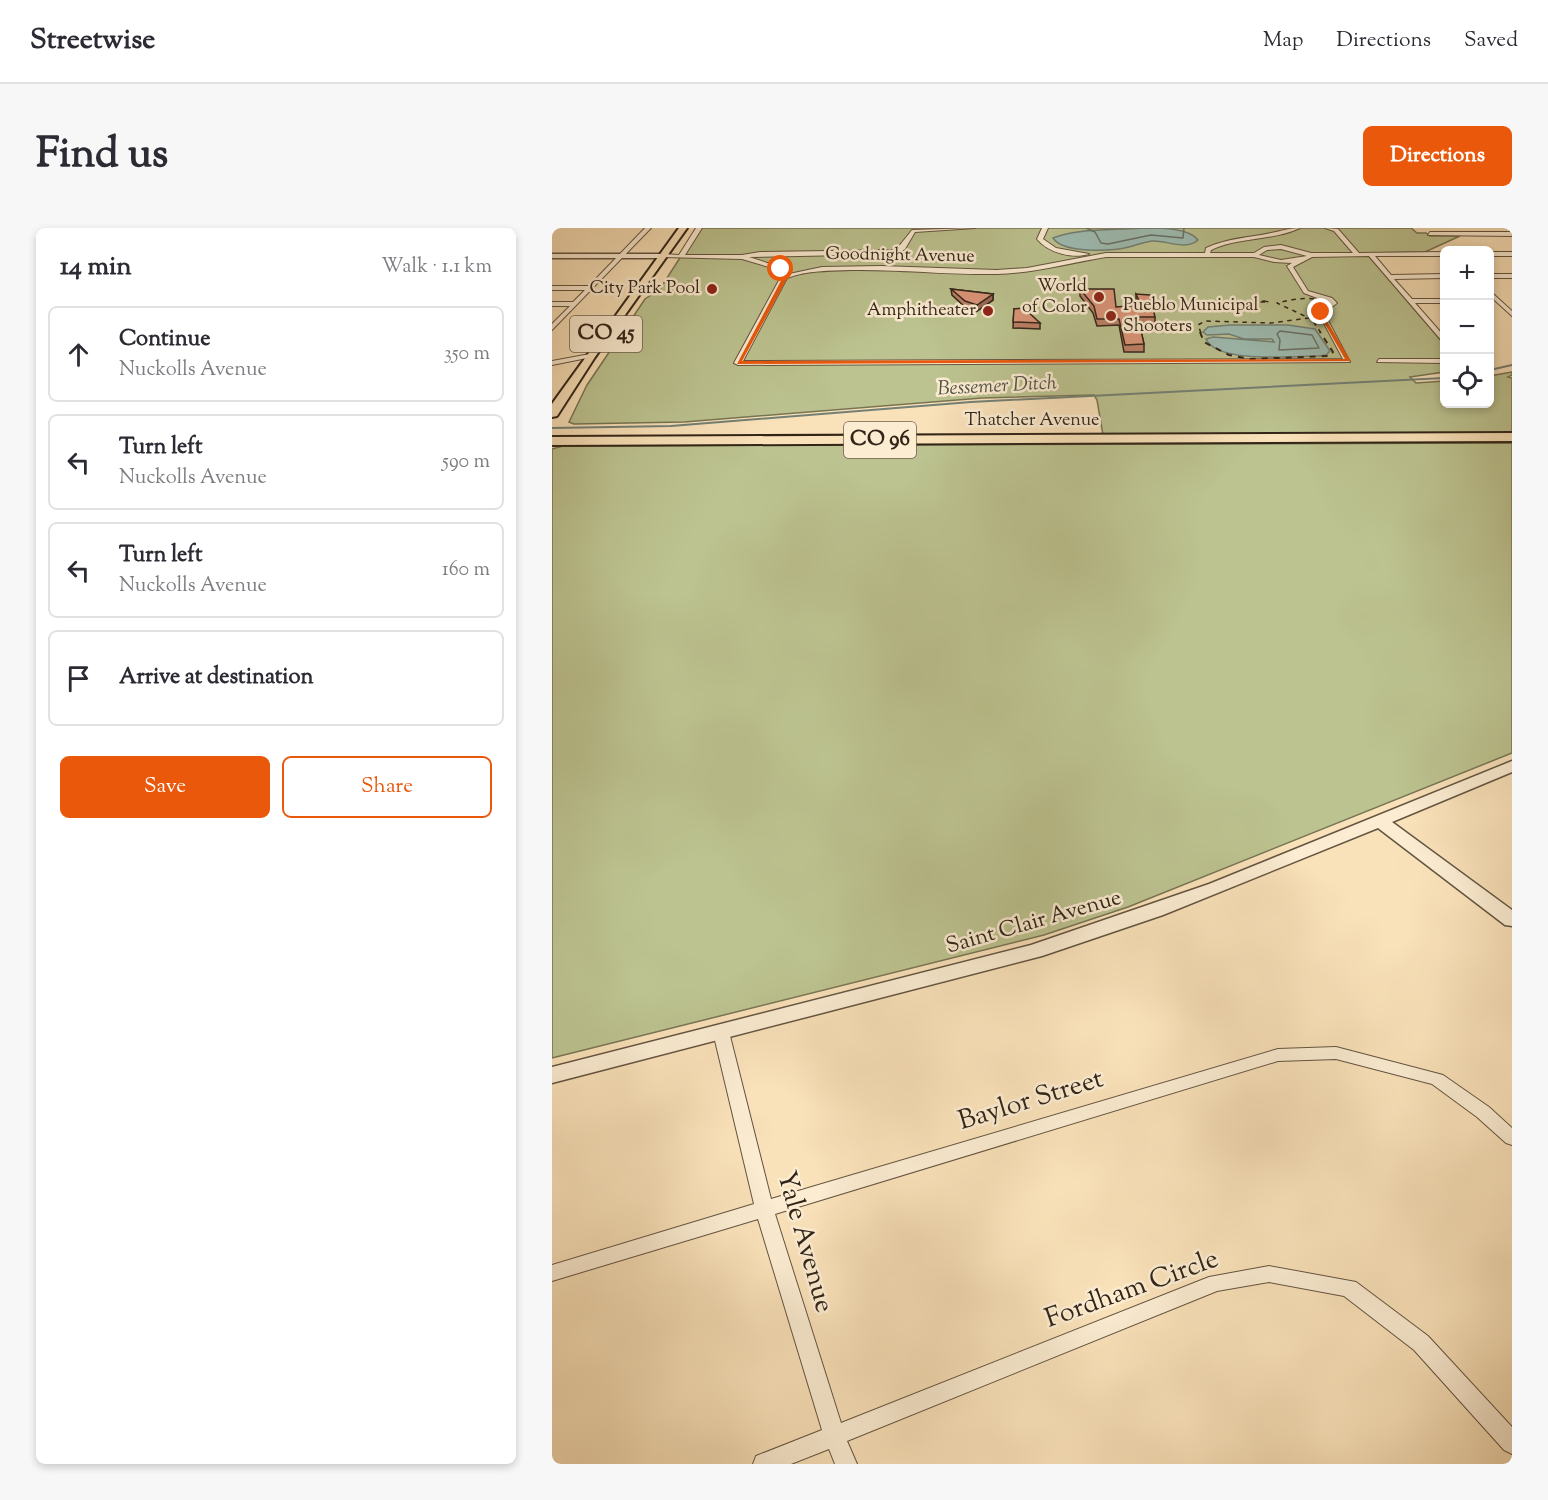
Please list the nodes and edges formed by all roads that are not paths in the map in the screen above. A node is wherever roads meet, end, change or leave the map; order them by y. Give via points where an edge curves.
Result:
1 (648, 228) edge
2 (684, 228) edge
3 (699, 228) edge
4 (965, 228) edge
5 (972, 228) edge
6 (1045, 228) edge
7 (1266, 228) edge
8 (1297, 228) edge
9 (1328, 228) edge
10 (1456, 228) edge
11 (1491, 228) edge
12 (915, 230) edge
13 (1430, 234) dead end
14 (1462, 234) junction
15 (1497, 234) junction
16 (1512, 234) edge
17 (1271, 236) junction
18 (1278, 248) junction
19 (1426, 254) junction
20 (1440, 254) edge
21 (1494, 254) edge
22 (1512, 254) edge
23 (1207, 255) junction
24 (1255, 255) junction
25 (1310, 255) junction
26 (1357, 255) junction
27 (1371, 255) junction
28 (552, 256) edge
29 (621, 256) junction
30 (664, 256) junction
31 (681, 256) junction
32 (1100, 256) junction
33 (742, 257) junction
34 (1299, 261) junction
35 (773, 266) junction
36 (822, 269) junction
37 (920, 270) junction
38 (1440, 276) edge
39 (1494, 276) edge
40 (1512, 276) edge
41 (785, 277) junction
42 (1389, 277) junction
43 (912, 278) dead end
44 (552, 288) edge
45 (590, 288) junction
46 (1494, 297) edge
47 (1440, 301) edge
48 (1494, 301) edge
49 (1498, 301) junction
50 (1512, 301) edge
51 (1412, 302) junction
52 (552, 304) edge
53 (574, 304) junction
54 (1512, 314) edge
55 (552, 328) edge
56 (1440, 335) edge
57 (590, 356) junction
58 (1379, 361) dead end
59 (1440, 361) edge
60 (553, 363) edge
61 (579, 372) junction
62 (552, 413) edge
63 (1512, 437) edge
64 (552, 441) edge
65 (1512, 766) edge
66 (1378, 820) junction
67 (1512, 920) edge
68 (721, 1032) junction
69 (552, 1075) edge
70 (1512, 1138) edge
71 (765, 1210) junction
72 (552, 1273) edge
73 (834, 1436) junction
74 (1512, 1443) edge
75 (764, 1464) edge
76 (846, 1464) edge

1 - 29 street
2 - 30 main road, CO 45
3 - 31 street
4 - 5 street
4 - 12 street
6 - 32 street via 1040,239 1045,246
7 - 17 street
8 - 17 street
9 - 26 street via 1336,230
10 - 14 street
11 - 15 street
12 - 33 street via 897,252
13 - 14 street
14 - 15 street
14 - 19 street
15 - 16 street
17 - 18 street
17 - 23 street via 1222,242 1208,249
18 - 24 street via 1259,250
18 - 25 street
19 - 20 street
19 - 27 street
21 - 22 street
23 - 24 street, Goodnight Avenue
23 - 32 street, Goodnight Avenue
24 - 34 street via 1269,260
25 - 26 street
25 - 34 street
26 - 27 street
27 - 42 street
28 - 29 street
29 - 30 street
29 - 45 street
30 - 31 street
30 - 57 main road, CO 45
31 - 33 street
32 - 37 street, Goodnight Avenue via 1028,270
33 - 35 street
34 - 41 street via 1290,266 1306,291 1334,303 1321,312 1348,361 738,363
35 - 36 street
35 - 41 street via 785,272
36 - 37 street, Goodnight Avenue
36 - 41 street, Goodnight Avenue
37 - 43 street
38 - 42 street
39 - 40 street
42 - 51 street
44 - 45 street
45 - 53 street
46 - 49 street
47 - 51 street
48 - 49 street
49 - 50 street
49 - 54 street
51 - 56 street
52 - 53 street
53 - 55 street
57 - 60 street
57 - 61 main road, CO 45
58 - 59 street
60 - 61 street via 569,365
61 - 62 main road, CO 45
63 - 64 main road, Thatcher Avenue / CO 96
65 - 66 street, Saint Clair Avenue
66 - 67 street
66 - 68 street, Saint Clair Avenue via 1094,933
68 - 69 street, Saint Clair Avenue
68 - 71 street, Yale Avenue
70 - 71 street, Baylor Street via 1437,1079 1336,1053 1278,1055
71 - 72 street, Baylor Street
71 - 73 street, Yale Avenue
73 - 74 street, Fordham Circle via 1216,1283 1269,1274 1349,1288 1421,1344
73 - 75 street, Fordham Circle
73 - 76 street, Yale Avenue

